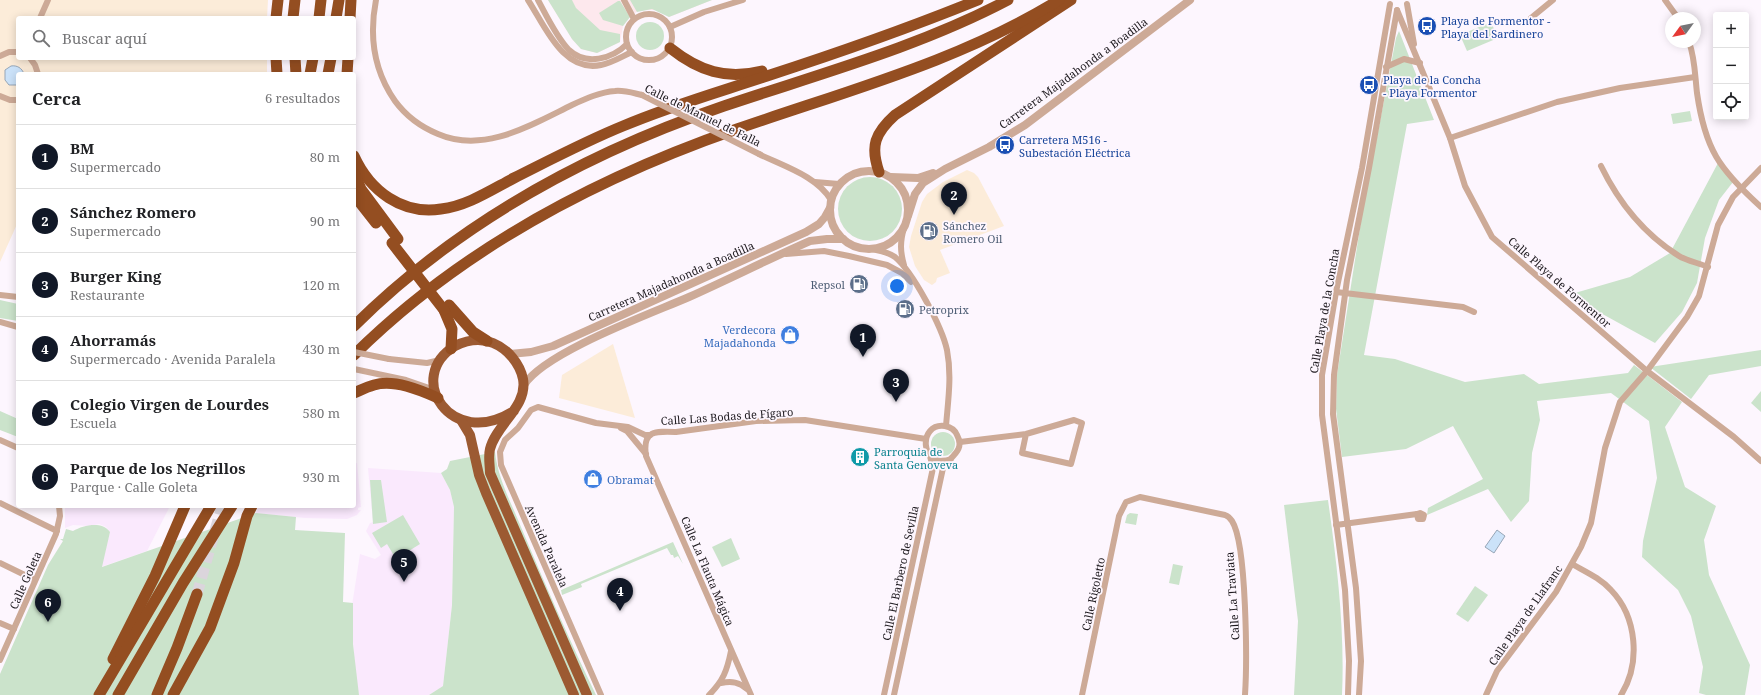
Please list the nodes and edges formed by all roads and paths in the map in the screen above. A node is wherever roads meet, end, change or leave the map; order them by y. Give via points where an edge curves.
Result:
1 (48, 0) edge
2 (278, 0) edge
3 (296, 0) edge
4 (321, 0) edge
5 (339, 0) edge
6 (351, 0) edge
7 (376, 0) edge
8 (528, 0) edge
9 (538, 0) edge
10 (625, 0) edge
11 (743, 0) edge
12 (978, 0) edge
13 (1008, 0) edge
14 (1059, 0) edge
15 (1071, 0) edge
16 (1190, 0) edge
17 (1553, 0) edge
18 (1664, 0) edge
19 (1389, 2) edge
20 (1407, 2) edge
21 (1397, 10) junction
22 (1673, 12) edge
23 (41, 16) edge
24 (276, 16) edge
25 (293, 16) edge
26 (319, 16) edge
27 (336, 16) edge
28 (350, 16) edge
29 (636, 18) junction
30 (1531, 18) dead end
31 (670, 27) junction
32 (627, 44) junction
33 (852, 46) junction
34 (670, 48) junction
35 (1691, 48) edge
36 (1415, 51) junction
37 (16, 52) edge
38 (632, 52) junction
39 (0, 56) edge
40 (31, 60) edge
41 (275, 60) edge
42 (295, 60) edge
43 (313, 60) edge
44 (331, 60) edge
45 (348, 60) edge
46 (1420, 63) junction
47 (1386, 67) junction
48 (37, 72) edge
49 (276, 72) edge
50 (296, 72) edge
51 (310, 72) edge
52 (328, 72) edge
53 (347, 72) edge
54 (1695, 77) junction
55 (0, 96) edge
56 (16, 100) edge
57 (1450, 138) junction
58 (356, 159) edge
59 (1601, 166) dead end
60 (1761, 168) edge
61 (945, 169) junction
62 (879, 172) junction
63 (891, 177) junction
64 (356, 178) edge
65 (812, 181) junction
66 (839, 184) junction
67 (1741, 189) junction
68 (356, 197) edge
69 (830, 204) junction
70 (1761, 207) edge
71 (908, 216) junction
72 (904, 228) junction
73 (843, 239) junction
74 (395, 241) junction
75 (872, 249) junction
76 (782, 254) junction
77 (904, 266) junction
78 (1708, 267) junction
79 (919, 290) junction
80 (1336, 292) junction
81 (1345, 293) junction
82 (0, 295) edge
83 (16, 297) edge
84 (447, 307) junction
85 (1474, 312) dead end
86 (0, 322) edge
87 (356, 324) edge
88 (16, 326) edge
89 (487, 341) junction
90 (451, 349) junction
91 (356, 352) edge
92 (356, 353) edge
93 (510, 354) junction
94 (440, 360) junction
95 (356, 369) edge
96 (1647, 371) junction
97 (524, 385) junction
98 (356, 392) edge
99 (436, 394) junction
100 (531, 410) joint
101 (514, 411) junction
102 (461, 420) junction
103 (618, 426) junction
104 (946, 426) junction
105 (1026, 434) junction
106 (650, 435) junction
107 (926, 439) junction
108 (0, 440) edge
109 (960, 442) junction
110 (16, 447) edge
111 (646, 456) junction
112 (930, 456) junction
113 (951, 459) junction
114 (1761, 461) edge
115 (1130, 500) joint
116 (0, 503) edge
117 (60, 508) edge
118 (184, 508) edge
119 (210, 508) edge
120 (231, 508) edge
121 (251, 508) edge
122 (1417, 514) dead end
123 (1347, 523) junction
124 (1336, 525) junction
125 (57, 530) junction
126 (0, 563) edge
127 (1572, 564) junction
128 (35, 580) junction
129 (197, 594) tunnel mouth
130 (0, 623) edge
131 (14, 629) junction
132 (731, 651) junction
133 (0, 660) edge
134 (721, 683) junction
135 (750, 694) edge
136 (94, 695) edge
137 (99, 695) edge
138 (118, 695) edge
139 (157, 695) edge
140 (173, 695) edge
141 (574, 695) edge
142 (587, 695) edge
143 (601, 695) edge
144 (709, 695) edge
145 (884, 695) edge
146 (894, 695) edge
147 (1082, 695) edge
148 (1245, 695) edge
149 (1348, 695) edge
150 (1359, 695) edge
151 (1486, 695) edge
152 (1621, 695) edge

1 - 23 street
2 - 24 highway
3 - 25 highway
4 - 26 highway
5 - 27 highway
6 - 28 highway
7 - 65 street, Calle de Manuel de Falla, bridge via 374,49 387,90 411,119 426,130 464,141 496,138 605,92 628,92 642,95
8 - 38 street via 556,45 564,55 575,62 592,66 601,65
9 - 32 street via 562,41 578,56 590,59 610,56
10 - 29 street
11 - 31 street via 704,12
12 - 33 highway
13 - 87 highway via 908,44 662,129 606,153 550,181 479,223 431,258
14 - 92 highway via 998,34 921,66 676,152 563,203 505,237 446,277 379,330
15 - 62 highway via 895,115 883,126 875,144
16 - 61 street, Carretera Majadahonda a Boadilla via 1026,125
17 - 30 street
18 - 22 street
19 - 21 street
19 - 80 street, Calle Playa de la Concha via 1362,168
20 - 21 street
20 - 36 street, Calle Playa de Formentor
21 - 36 street, Calle Playa de Formentor
21 - 47 street, Calle Playa de la Concha
29 - 31 street via 652,14 666,21
29 - 32 street via 627,31
31 - 34 street
32 - 38 street
33 - 34 highway via 750,74 731,75 701,68 686,61
33 - 58 highway via 630,123 554,157 477,197 446,208 414,208 387,197 368,179
34 - 38 street via 665,54 652,60 637,57
35 - 54 street
36 - 46 street, Calle Playa de Formentor
37 - 39 street
40 - 48 street
41 - 49 highway
42 - 50 highway
43 - 51 highway
44 - 52 highway
45 - 53 highway
46 - 47 street via 1404,59
46 - 57 street, Calle Playa de Formentor
47 - 81 street, Calle Playa de la Concha
54 - 57 street via 1620,88 1557,102
54 - 67 street via 1701,122 1706,137 1715,157
55 - 56 street
57 - 96 street, Calle Playa de Formentor via 1465,186 1492,237
59 - 78 street via 1623,204 1655,239 1680,257
60 - 67 street, Calle Playa de Llafranc
61 - 63 street, Carretera Majadahonda a Boadilla via 918,178
61 - 71 street, Carretera Majadahonda a Boadilla via 923,183 915,194
62 - 63 street
62 - 66 street via 857,172
63 - 71 street via 905,194
64 - 74 highway via 360,189
65 - 66 street, Calle de Manuel de Falla
65 - 69 street, Calle de Manuel de Falla via 826,192
66 - 69 street
67 - 70 street
67 - 78 street, Calle Playa de Llafranc via 1733,197 1718,225
68 - 74 highway
69 - 73 street via 833,225
69 - 93 street, Carretera Majadahonda a Boadilla via 819,224 770,249 553,346
71 - 72 street
72 - 75 street via 896,239 885,246
72 - 77 street via 900,251
73 - 75 street via 862,249
73 - 76 street, Carretera Majadahonda a Boadilla via 810,241
74 - 84 highway
75 - 77 street via 886,252
76 - 79 street via 824,251 887,265 902,273
76 - 97 street, Carretera Majadahonda a Boadilla via 564,354 533,374
77 - 79 street
78 - 96 street, Calle Playa de Llafranc via 1699,296 1690,312
79 - 104 street via 947,349 950,376
80 - 81 street
80 - 124 street, Calle Playa de la Concha via 1322,375 1322,415
81 - 85 street via 1463,307
81 - 123 street, Calle Playa de la Concha via 1334,375 1333,414
82 - 83 street
84 - 89 highway via 473,332
84 - 90 highway via 452,329
86 - 88 street
89 - 90 highway via 465,342
89 - 93 highway via 499,345
90 - 94 highway
91 - 94 street, bridge via 427,363
93 - 97 highway via 520,369
94 - 99 highway via 435,373
95 - 99 street via 406,380
96 - 114 street, Calle Playa de Formentor via 1734,437
96 - 127 street, Calle Playa de Llafranc via 1620,402 1612,420 1591,523
97 - 101 highway
98 - 99 highway via 376,384 390,384
99 - 102 highway via 446,410
100 - 103 street, Calle Las Bodas de Fígaro via 538,407 596,423
100 - 143 street, Avenida Paralela via 505,440 500,452 501,465
101 - 102 highway via 490,423 476,424
101 - 142 highway via 490,448 490,473
102 - 141 highway via 470,435 486,494
103 - 106 street, Calle Las Bodas de Fígaro
103 - 111 street via 627,431
104 - 107 street via 931,430
104 - 109 street via 956,432
105 - 105 street via 1074,420 1082,423 1072,464 1022,453
105 - 109 street
106 - 107 street, Calle Las Bodas de Fígaro via 659,430 676,432 782,419 805,420
106 - 111 street, Calle Las Bodas de Fígaro via 645,448
107 - 112 street via 926,448
108 - 110 street
109 - 113 street via 958,452
111 - 132 street, Calle La Flauta Mágica
112 - 113 street via 940,461
112 - 145 street, Calle El Barbero de Sevilla via 933,468
113 - 146 street, Calle El Barbero de Sevilla via 943,468
115 - 147 street, Calle Rigoletto via 1119,516
115 - 148 street, Calle La Traviata via 1148,498 1225,515 1232,521 1240,550 1246,614
116 - 125 street
117 - 125 street, Calle Goleta
118 - 136 highway via 155,576
119 - 137 highway
120 - 138 highway
121 - 140 highway via 210,628
122 - 123 street
123 - 124 street
123 - 150 street, Calle Playa de la Concha via 1360,639
124 - 149 street, Calle Playa de la Concha via 1345,590
125 - 128 street, Calle Goleta
126 - 128 street
127 - 151 street, Calle Playa de Llafranc via 1552,598 1497,671
127 - 152 street via 1598,578 1612,590 1625,609 1632,631 1635,656 1627,686
128 - 131 street, Calle Goleta
129 - 139 highway via 178,648
130 - 131 street
131 - 133 street, Calle Goleta
132 - 134 street
132 - 135 street, Calle La Flauta Mágica
134 - 135 street via 732,681 742,685
134 - 144 street

